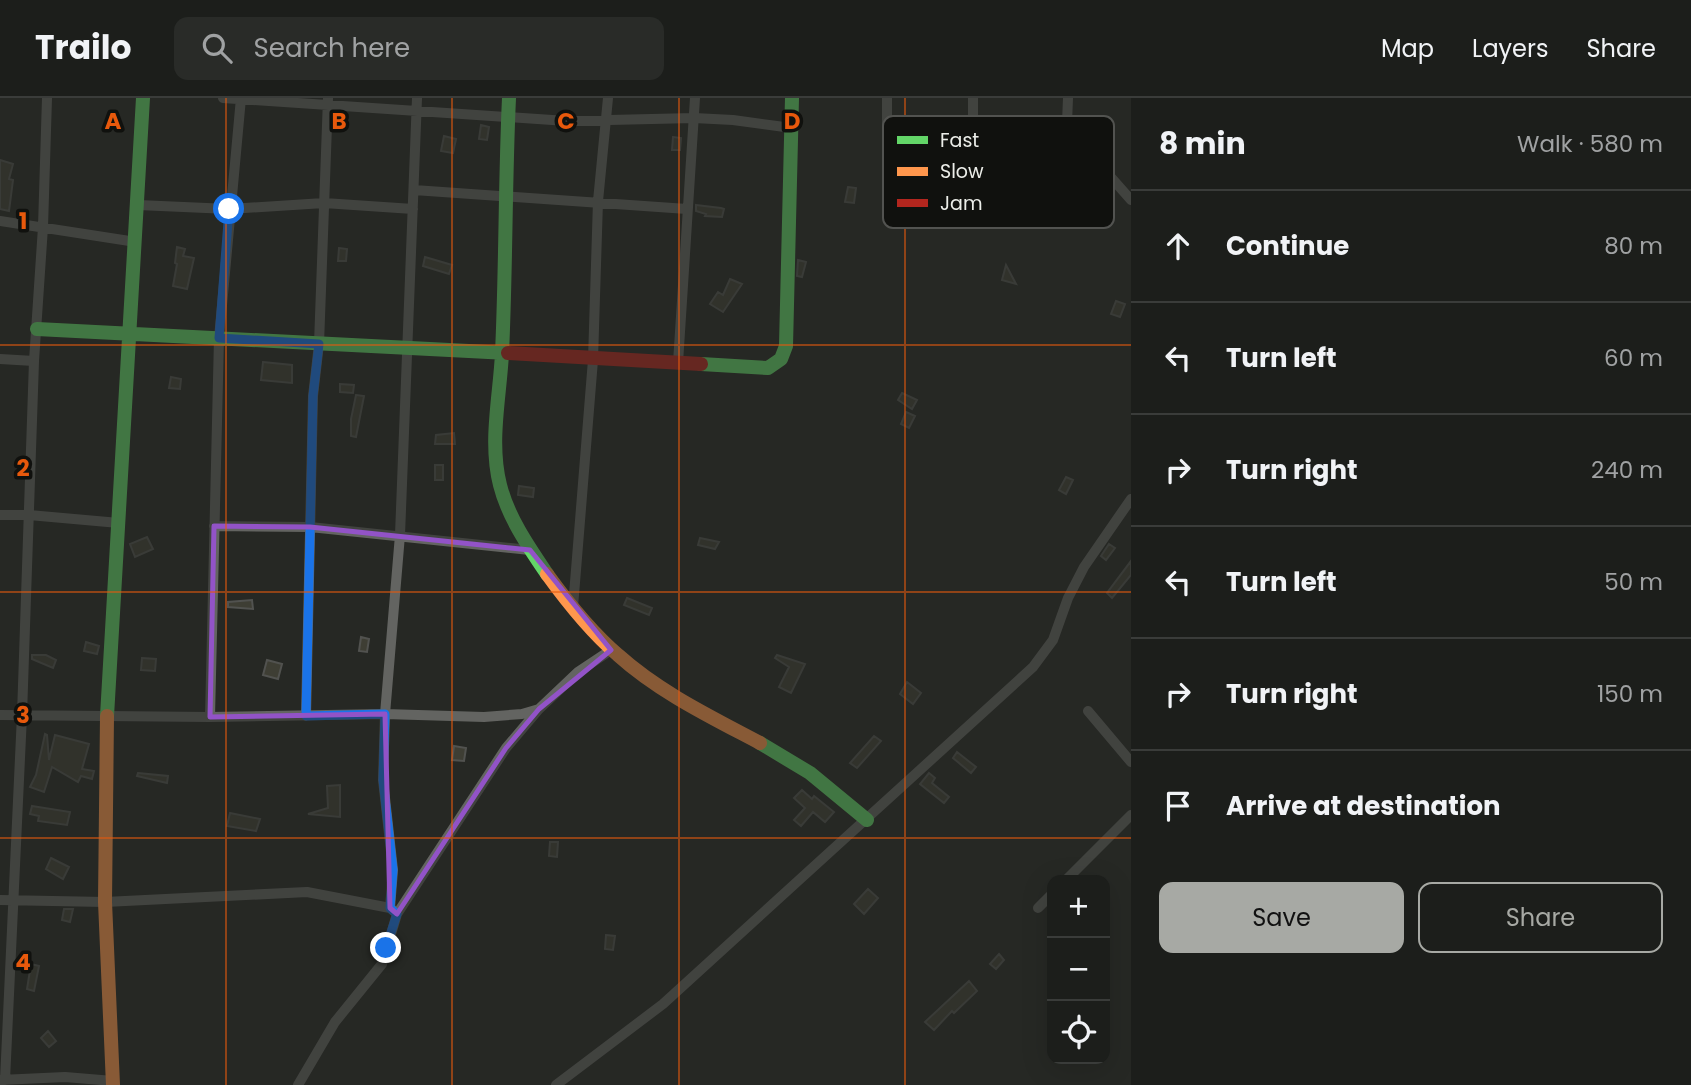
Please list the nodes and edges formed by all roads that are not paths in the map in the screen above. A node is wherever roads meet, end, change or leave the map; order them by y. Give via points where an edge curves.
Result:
1 (47, 98) edge
2 (143, 98) edge
3 (223, 98) edge
4 (241, 98) edge
5 (418, 98) edge
6 (509, 98) edge
7 (608, 98) edge
8 (695, 98) edge
9 (792, 98) edge
10 (887, 98) edge
11 (973, 98) edge
12 (1068, 98) edge
13 (328, 101) edge
14 (416, 112) junction
15 (887, 116) edge
16 (973, 116) dead end
17 (1067, 116) edge
18 (508, 117) junction
19 (694, 118) junction
20 (608, 120) junction
21 (792, 128) junction
22 (1114, 181) edge
23 (414, 190) junction
24 (506, 196) junction
25 (1131, 200) edge
26 (598, 201) junction
27 (324, 203) junction
28 (138, 205) junction
29 (229, 209) junction
30 (413, 209) junction
31 (687, 209) junction
32 (0, 221) edge
33 (43, 227) junction
34 (136, 242) junction
35 (37, 329) junction
36 (131, 333) junction
37 (219, 338) junction
38 (319, 344) junction
39 (408, 347) junction
40 (502, 352) junction
41 (0, 359) edge
42 (593, 360) junction
43 (34, 361) junction
44 (678, 363) junction
45 (1129, 506) edge
46 (0, 515) edge
47 (29, 515) junction
48 (119, 523) junction
49 (214, 526) junction
50 (310, 527) junction
51 (400, 535) junction
52 (530, 550) junction
53 (573, 607) junction
54 (611, 650) junction
55 (539, 709) junction
56 (1088, 711) dead end
57 (385, 714) junction
58 (0, 715) edge
59 (22, 715) junction
60 (107, 716) junction
61 (306, 716) junction
62 (210, 717) junction
63 (1131, 762) edge
64 (1131, 816) edge
65 (867, 820) junction
66 (1071, 875) edge
67 (1047, 899) edge
68 (0, 900) edge
69 (13, 901) junction
70 (105, 902) junction
71 (1038, 908) dead end
72 (393, 911) junction
73 (2, 1080) edge
74 (113, 1083) edge
75 (298, 1085) edge
76 (556, 1085) edge

1 - 33 street
2 - 28 street
3 - 4 street
4 - 13 street
4 - 29 street
5 - 14 street
6 - 18 street
7 - 20 street
8 - 19 street
9 - 21 street
10 - 15 street
11 - 16 street
12 - 17 street
13 - 14 street
13 - 27 street
14 - 18 street
14 - 23 street
18 - 20 street
18 - 24 street
19 - 20 street
19 - 21 street
19 - 31 street
20 - 26 street
21 - 44 street via 786,346 781,359 768,369
22 - 25 street
23 - 24 street
23 - 30 street
24 - 26 street
24 - 40 street
26 - 31 street
26 - 42 street
27 - 29 street
27 - 30 street
27 - 38 street
28 - 29 street
28 - 34 street
29 - 37 street
30 - 39 street
31 - 44 street
32 - 33 street
33 - 34 street
33 - 35 street
34 - 36 street
35 - 36 street
35 - 43 street
36 - 37 street
36 - 48 street
37 - 38 street
37 - 49 street
38 - 39 street
38 - 50 street
39 - 40 street
39 - 51 street
40 - 42 street
40 - 52 street via 496,459 508,507
41 - 43 street
42 - 44 street
42 - 53 street
43 - 47 street
45 - 65 street via 1084,567 1053,640 1033,667
46 - 47 street
47 - 48 street
47 - 59 street
48 - 60 street
49 - 50 street
49 - 62 street
50 - 51 street
50 - 61 street
51 - 52 street
51 - 57 street
52 - 53 street
53 - 54 street
54 - 55 street via 578,672
54 - 65 street via 702,713 801,766
55 - 57 street via 484,717
55 - 72 street via 506,748
56 - 63 street
57 - 61 street
57 - 72 street via 383,780
58 - 59 street
59 - 60 street
59 - 69 street
60 - 62 street
60 - 70 street
61 - 62 street
64 - 66 street
65 - 76 street via 663,1004
67 - 71 street
68 - 69 street
69 - 70 street
69 - 73 street
70 - 72 street via 307,892
70 - 74 street
72 - 75 street via 382,964 335,1022
73 - 74 street via 65,1077

